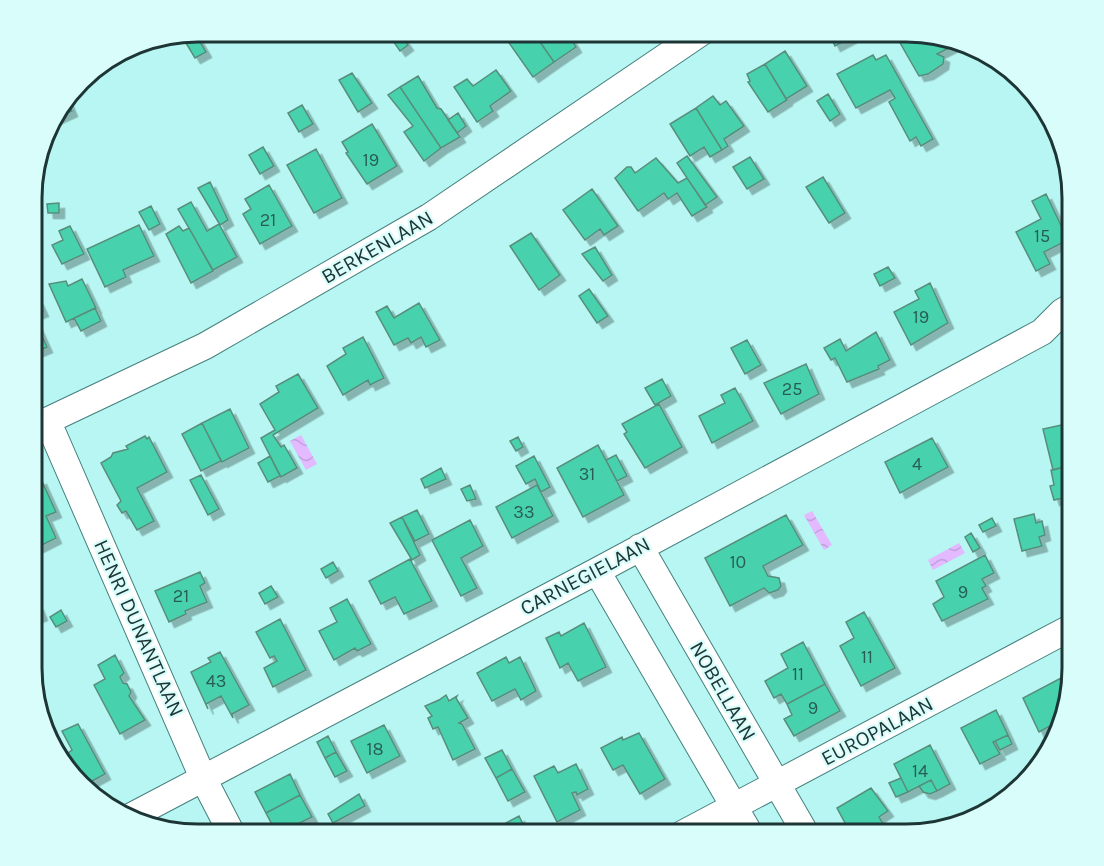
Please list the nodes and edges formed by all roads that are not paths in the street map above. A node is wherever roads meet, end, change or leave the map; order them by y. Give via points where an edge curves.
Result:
1 (687, 42) edge
2 (1062, 312) edge
3 (1062, 330) edge
4 (1042, 332) junction
5 (42, 424) edge
6 (42, 429) edge
7 (640, 547) junction
8 (597, 571) junction
9 (1062, 632) edge
10 (203, 778) junction
11 (777, 784) junction
12 (733, 807) junction
13 (139, 812) edge
14 (227, 824) edge
15 (701, 824) edge
16 (744, 824) edge
17 (800, 824) edge

1 - 5 street, BERKENLAAN via 429,217 205,346
2 - 4 street, CARNEGIELAAN
3 - 4 street, CARNEGIELAAN
4 - 7 street, CARNEGIELAAN
6 - 10 street, HENRI DUNANTLAAN
7 - 8 street, CARNEGIELAAN
7 - 11 street, NOBELLAAN
8 - 10 street, CARNEGIELAAN
8 - 12 street
9 - 11 street, EUROPALAAN
10 - 13 street, CARNEGIELAAN
10 - 14 street, HENRI DUNANTLAAN
11 - 12 street, EUROPALAAN
11 - 17 street, NOBELLAAN
12 - 15 street, EUROPALAAN
12 - 16 street

